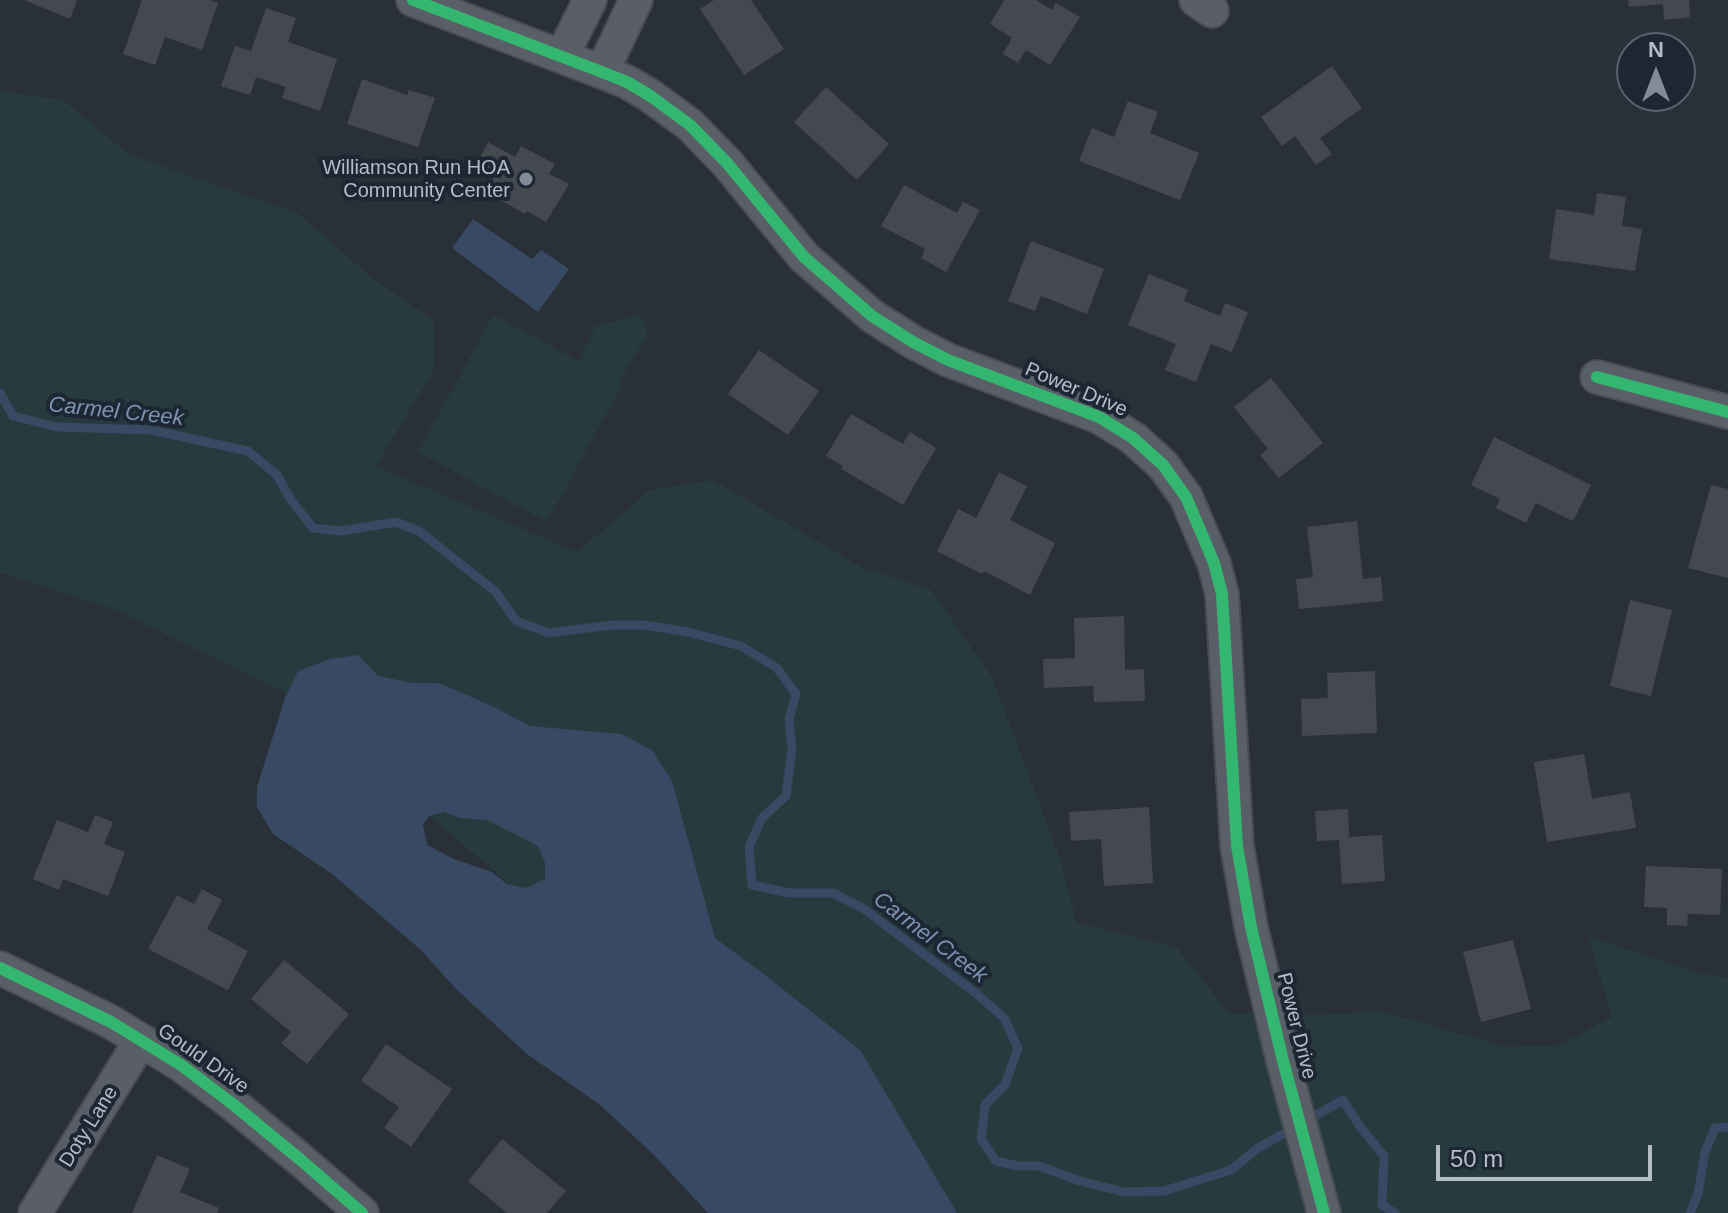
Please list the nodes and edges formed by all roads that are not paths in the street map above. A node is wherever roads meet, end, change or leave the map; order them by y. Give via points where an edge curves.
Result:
1 (413, 0) edge
2 (590, 0) edge
3 (636, 0) edge
4 (562, 56) junction
5 (602, 72) junction
6 (1597, 377) dead end
7 (1728, 412) edge
8 (0, 968) edge
9 (141, 1040) junction
10 (1323, 1210) edge
11 (35, 1213) edge
12 (362, 1213) edge

1 - 4 street, Power Drive
2 - 4 street
3 - 5 street
4 - 5 street, Power Drive
5 - 10 street, Power Drive via 649,95 690,125 804,257 872,316 948,360 1099,417 1163,465 1186,497 1222,594 1237,846 1251,927
6 - 7 street
8 - 9 street, Gould Drive
9 - 11 street, Doty Lane
9 - 12 street, Gould Drive via 234,1105

